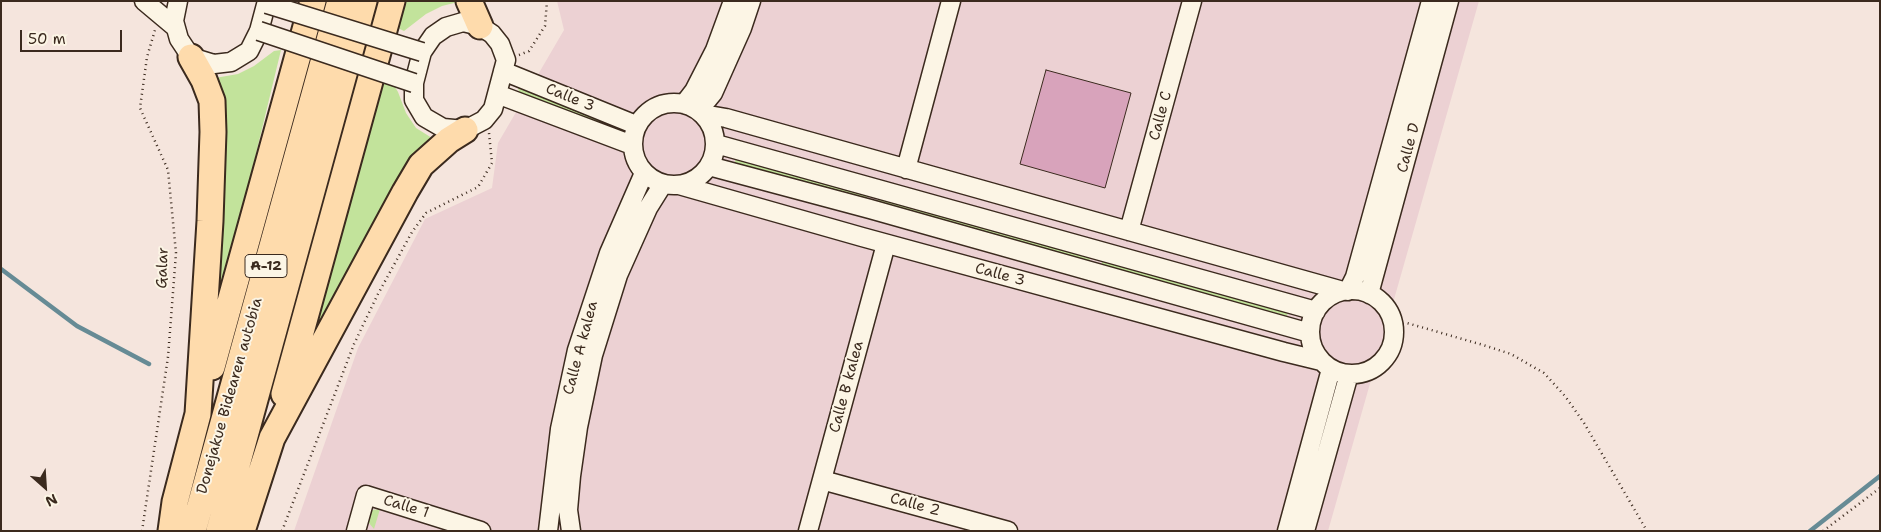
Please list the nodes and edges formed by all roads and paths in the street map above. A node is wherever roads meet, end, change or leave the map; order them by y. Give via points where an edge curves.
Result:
1 (144, 1) edge
2 (178, 1) edge
3 (313, 1) edge
4 (340, 1) edge
5 (364, 1) edge
6 (392, 1) edge
7 (469, 1) edge
8 (547, 1) edge
9 (733, 1) edge
10 (751, 1) edge
11 (951, 1) edge
12 (1192, 1) edge
13 (1431, 1) edge
14 (1449, 1) edge
15 (267, 3) edge
16 (159, 12) junction
17 (480, 26) junction
18 (175, 27) junction
19 (259, 31) junction
20 (422, 52) junction
21 (191, 57) junction
22 (504, 66) junction
23 (414, 83) junction
24 (497, 94) junction
25 (695, 109) junction
26 (475, 125) junction
27 (636, 125) junction
28 (716, 144) junction
29 (632, 146) junction
30 (709, 166) junction
31 (906, 169) junction
32 (644, 173) junction
33 (671, 184) junction
34 (1129, 231) junction
35 (886, 244) junction
36 (1346, 291) junction
37 (1370, 294) junction
38 (1316, 311) junction
39 (1394, 326) junction
40 (1310, 333) junction
41 (1326, 365) junction
42 (1349, 374) junction
43 (198, 414) junction
44 (272, 438) junction
45 (822, 480) junction
46 (1880, 488) edge
47 (142, 531) edge
48 (171, 531) edge
49 (193, 531) edge
50 (219, 531) edge
51 (242, 531) edge
52 (282, 531) edge
53 (356, 531) edge
54 (481, 531) edge
55 (548, 531) edge
56 (571, 531) edge
57 (808, 531) edge
58 (1008, 531) edge
59 (1287, 531) edge
60 (1305, 531) edge
61 (1647, 531) edge
62 (1823, 531) edge

1 - 16 street
2 - 18 street
3 - 43 highway
4 - 49 highway, Donejakue Bidearen autobia / A-12
5 - 50 highway, Donejakue Bidearen autobia / A-12
6 - 44 highway
7 - 17 highway
8 - 22 path via 545,26 536,42 529,51
9 - 25 street via 715,50 694,91
10 - 25 street via 713,93
11 - 31 street
12 - 34 street, Calle C
13 - 36 street, Calle D via 1355,277
14 - 37 street, Calle D
15 - 19 street
15 - 20 street, bridge
16 - 18 street
16 - 47 path, Galar via 147,57 140,108 168,170 176,253 168,357
17 - 20 street via 462,22 446,27
17 - 22 street via 500,44
18 - 21 street
19 - 21 street via 249,51 231,62 214,64
19 - 23 street, bridge
20 - 23 street
21 - 43 highway via 212,101 210,221
22 - 24 street
22 - 27 street, Calle 3
23 - 26 street via 414,100 424,117 443,128
24 - 26 street via 492,110
24 - 29 street, Calle 3
25 - 27 street via 676,102 664,103 644,115
25 - 28 street via 710,122
25 - 31 street
26 - 44 highway via 449,140 421,165
26 - 52 path via 490,135 492,163 487,175 478,188 426,213 412,232 354,344
27 - 29 street
28 - 30 street
28 - 38 street
29 - 32 street
30 - 33 street via 691,182
30 - 40 street, Calle 3
31 - 34 street
32 - 33 street
32 - 55 street, Calle A kalea via 609,253 577,350 560,429
33 - 35 street, Calle 3
33 - 56 street, Calle A kalea via 648,208 618,275 593,355 571,476 568,510
34 - 36 street
35 - 41 street, Calle 3
35 - 45 street, Calle B kalea
36 - 37 street
36 - 38 street via 1332,295
37 - 39 street via 1386,307
38 - 40 street
39 - 42 street via 1394,338 1383,360 1362,373
39 - 61 path via 1407,323 1492,348 1511,354 1544,373 1579,416
40 - 41 street via 1312,343
41 - 42 street
41 - 59 street
42 - 60 street
43 - 48 highway via 175,502
44 - 51 highway
45 - 57 street, Calle B kalea
45 - 58 street, Calle 2
46 - 62 path
53 - 54 street, Calle 1 via 366,495

